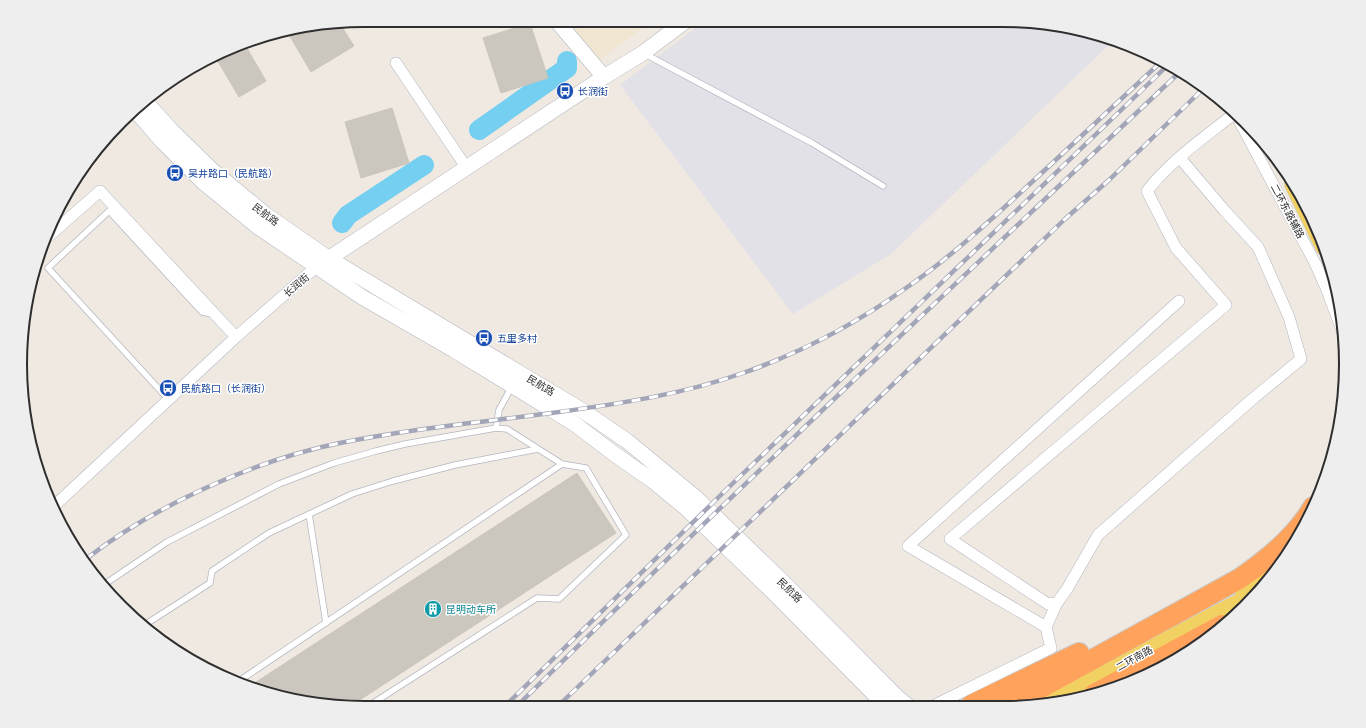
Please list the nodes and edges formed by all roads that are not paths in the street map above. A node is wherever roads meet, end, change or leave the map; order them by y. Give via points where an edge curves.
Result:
1 (562, 27) edge
2 (678, 27) edge
3 (643, 53) junction
4 (396, 62) dead end
5 (604, 76) junction
6 (149, 105) edge
7 (139, 114) edge
8 (1229, 116) edge
9 (1244, 130) edge
10 (1180, 158) junction
11 (466, 167) junction
12 (883, 186) dead end
13 (55, 230) edge
14 (322, 263) junction
15 (1179, 301) dead end
16 (1335, 311) edge
17 (215, 314) junction
18 (236, 337) junction
19 (512, 386) junction
20 (168, 399) junction
21 (496, 428) junction
22 (538, 449) junction
23 (562, 464) junction
24 (57, 503) edge
25 (309, 514) junction
26 (1295, 531) edge
27 (1275, 552) junction
28 (108, 582) edge
29 (1256, 585) edge
30 (1239, 603) edge
31 (1057, 604) junction
32 (149, 622) edge
33 (326, 623) junction
34 (1046, 627) junction
35 (1180, 633) junction
36 (1196, 639) edge
37 (1125, 677) edge
38 (243, 678) edge
39 (1063, 696) edge
40 (1019, 700) edge
41 (376, 701) edge
42 (881, 701) edge
43 (902, 701) edge
44 (943, 701) edge
45 (979, 701) edge

1 - 5 main road
2 - 3 main road, 长润街
3 - 5 main road, 长润街
3 - 12 lane via 812,143
4 - 11 street
5 - 11 main road, 长润街
6 - 14 main road, 民航路 via 213,171
7 - 14 main road, 民航路 via 203,182 258,226
8 - 10 street
9 - 16 street, 二环东路辅路 via 1315,263
10 - 31 street via 1258,247 1289,317 1301,359 1098,535
10 - 31 street via 1147,190 1176,248 1226,305 950,539 1048,604
11 - 14 main road, 长润街
13 - 17 street via 100,190
14 - 18 street, 长润街
14 - 19 main road, 民航路 via 362,296
14 - 43 main road, 民航路 via 584,411 627,441 695,498
15 - 34 street via 908,546
17 - 18 street
17 - 20 lane via 202,312 109,211 48,268
18 - 20 street, 长润街
19 - 21 lane via 499,410
19 - 42 main road, 民航路 via 575,424 686,508
20 - 24 street, 长润街
21 - 22 lane via 507,429
21 - 28 lane via 376,451 334,463 279,484 167,542
22 - 23 lane
22 - 25 lane via 455,465 393,481 352,494
23 - 33 lane
23 - 41 lane via 586,468 626,535 560,599 537,598
25 - 32 lane via 269,533 212,571 210,583
25 - 33 lane
26 - 27 highway
27 - 40 highway via 1222,589
27 - 45 highway via 1213,588
29 - 35 main road
30 - 35 main road
31 - 34 street
33 - 38 lane
34 - 44 street via 1051,648
35 - 39 main road, 二环南路
36 - 37 highway

